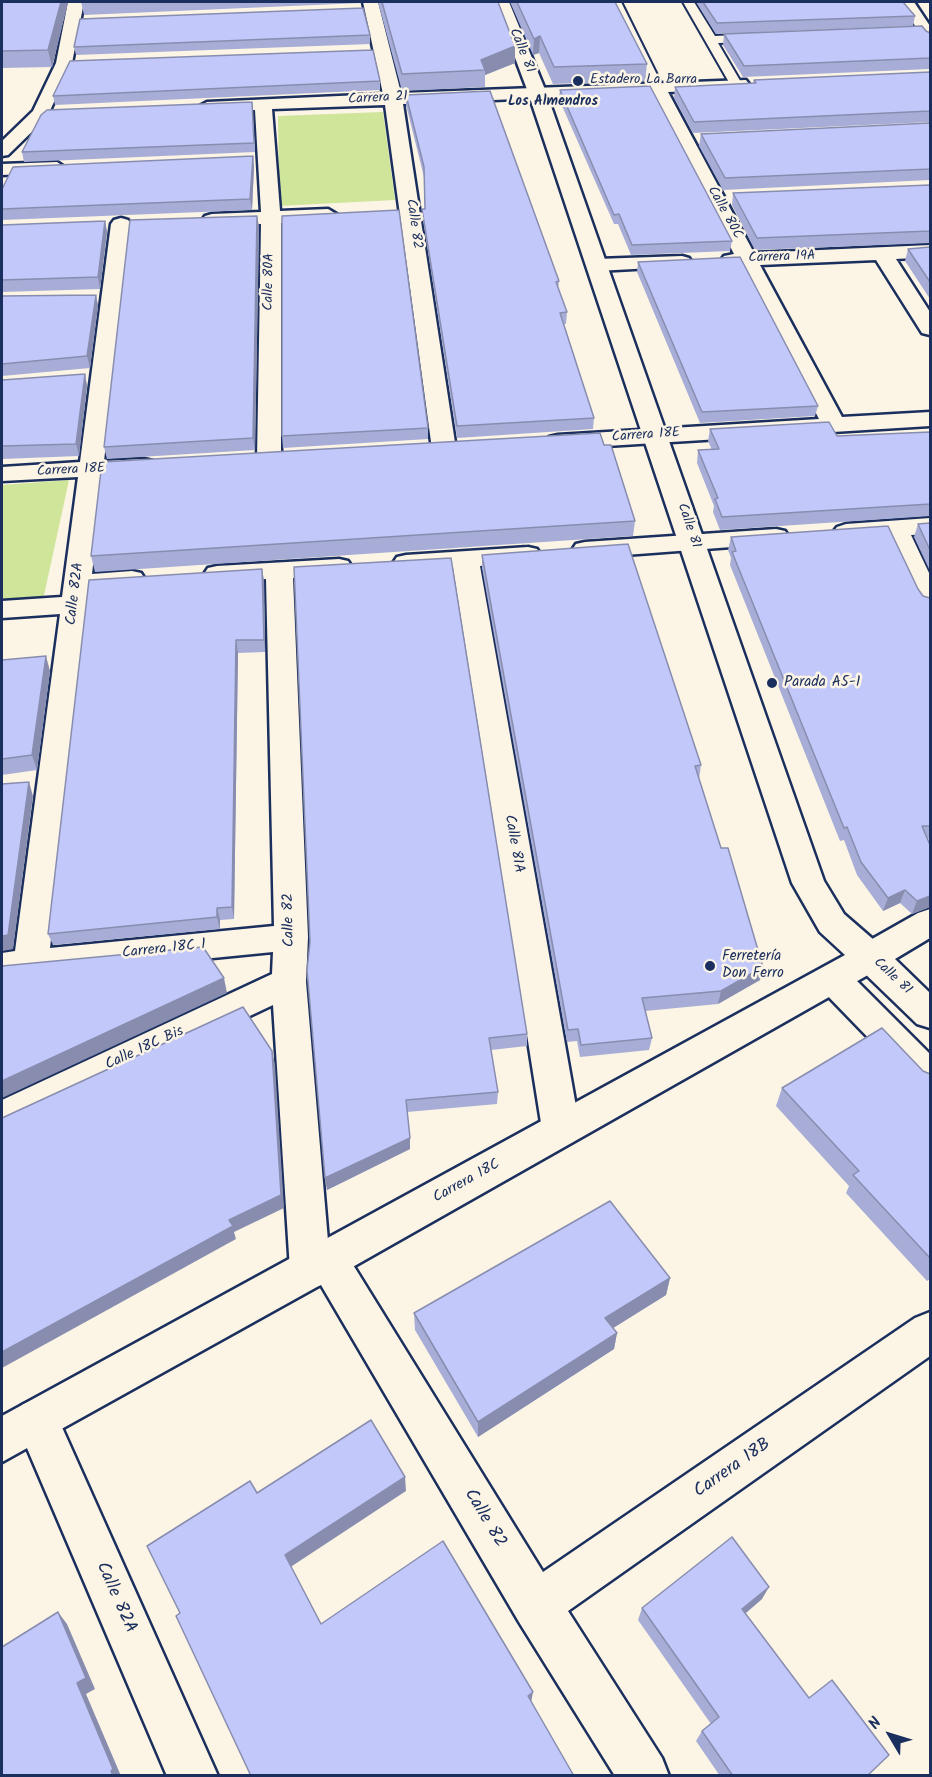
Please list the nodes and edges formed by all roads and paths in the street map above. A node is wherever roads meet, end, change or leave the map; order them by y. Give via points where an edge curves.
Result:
1 (76, 2) edge
2 (501, 2) edge
3 (615, 2) edge
4 (689, 2) edge
5 (907, 2) edge
6 (367, 7) edge
7 (925, 32) edge
8 (771, 37) edge
9 (711, 40) junction
10 (759, 83) edge
11 (736, 84) junction
12 (657, 87) junction
13 (537, 92) junction
14 (393, 98) junction
15 (263, 105) junction
16 (193, 108) edge
17 (64, 112) edge
18 (40, 113) junction
19 (2, 151) edge
20 (266, 159) junction
21 (243, 160) edge
22 (70, 167) edge
23 (2, 170) edge
24 (739, 197) edge
25 (715, 198) junction
26 (411, 212) junction
27 (388, 213) edge
28 (353, 214) edge
29 (271, 218) junction
30 (190, 221) edge
31 (121, 224) dead end
32 (930, 251) edge
33 (882, 253) junction
34 (749, 259) junction
35 (597, 265) junction
36 (930, 328) edge
37 (930, 418) edge
38 (834, 425) junction
39 (656, 436) junction
40 (538, 443) edge
41 (444, 449) edge
42 (269, 459) edge
43 (162, 465) edge
44 (91, 470) junction
45 (2, 474) edge
46 (930, 526) edge
47 (895, 529) junction
48 (694, 542) junction
49 (465, 559) junction
50 (279, 570) junction
51 (196, 575) edge
52 (160, 578) edge
53 (76, 594) junction
54 (930, 601) edge
55 (2, 609) edge
56 (53, 782) junction
57 (22, 784) edge
58 (930, 922) edge
59 (291, 938) junction
60 (870, 957) junction
61 (16, 965) edge
62 (832, 979) junction
63 (289, 982) junction
64 (930, 1014) edge
65 (930, 1077) edge
66 (2, 1117) edge
67 (561, 1129) junction
68 (319, 1265) junction
69 (930, 1332) edge
70 (19, 1430) edge
71 (536, 1605) junction
72 (193, 1776) edge
73 (644, 1776) edge

1 - 18 street via 80,21 70,63
2 - 13 street, Calle 81
3 - 12 lane, Calle 80C
4 - 9 lane
5 - 7 street
6 - 14 street, Calle 82 via 374,52
8 - 9 lane
9 - 11 lane
10 - 11 street, Carrera 21
11 - 12 street, Carrera 21
12 - 13 street, Carrera 21
12 - 25 street, Calle 80C via 691,140
13 - 14 street, Carrera 21
13 - 35 street, Calle 81
14 - 15 street, Carrera 21
14 - 26 street, Calle 82
15 - 16 street, Carrera 21
15 - 20 street, Calle 80A
17 - 18 street
18 - 19 street
20 - 21 street
20 - 29 street, Calle 80A
22 - 23 street
24 - 25 street
25 - 34 street, Calle 80C
26 - 27 street
26 - 41 street, Calle 82
28 - 29 street
29 - 30 street
29 - 42 street, Calle 80A
31 - 44 street, Calle 82A via 101,297 91,377
32 - 33 street, Carrera 19A
33 - 34 street, Carrera 19A
33 - 36 street
34 - 35 street, Carrera 19A
34 - 38 street, Calle 80C
35 - 39 street, Calle 81
37 - 38 street, Carrera 18E
38 - 39 street, Carrera 18E
39 - 40 street, Carrera 18E
39 - 48 street, Calle 81
43 - 44 street, Carrera 18E
44 - 45 street, Carrera 18E
44 - 53 street, Calle 82A
46 - 47 street
47 - 48 street
47 - 54 street
48 - 49 street
48 - 60 street, Calle 81 via 808,883 832,923
49 - 50 street
49 - 67 street, Calle 81A
50 - 51 street
50 - 59 street, Calle 82
52 - 53 street
53 - 55 street
53 - 56 street, Calle 82A
56 - 57 street
56 - 61 street, Calle 82A
58 - 60 street, Carrera 18C
59 - 61 street, Carrera 18C 1
59 - 63 street, Calle 82
60 - 62 street, Carrera 18C
60 - 64 street, Calle 81
62 - 65 street
62 - 67 street, Carrera 18C
63 - 66 street, Calle 18C Bis
63 - 68 street, Calle 82
67 - 68 street, Carrera 18C
68 - 70 street, Carrera 18C
68 - 71 street, Calle 82
69 - 71 street, Carrera 18B
70 - 72 street, Calle 82A
71 - 73 street, Calle 82

